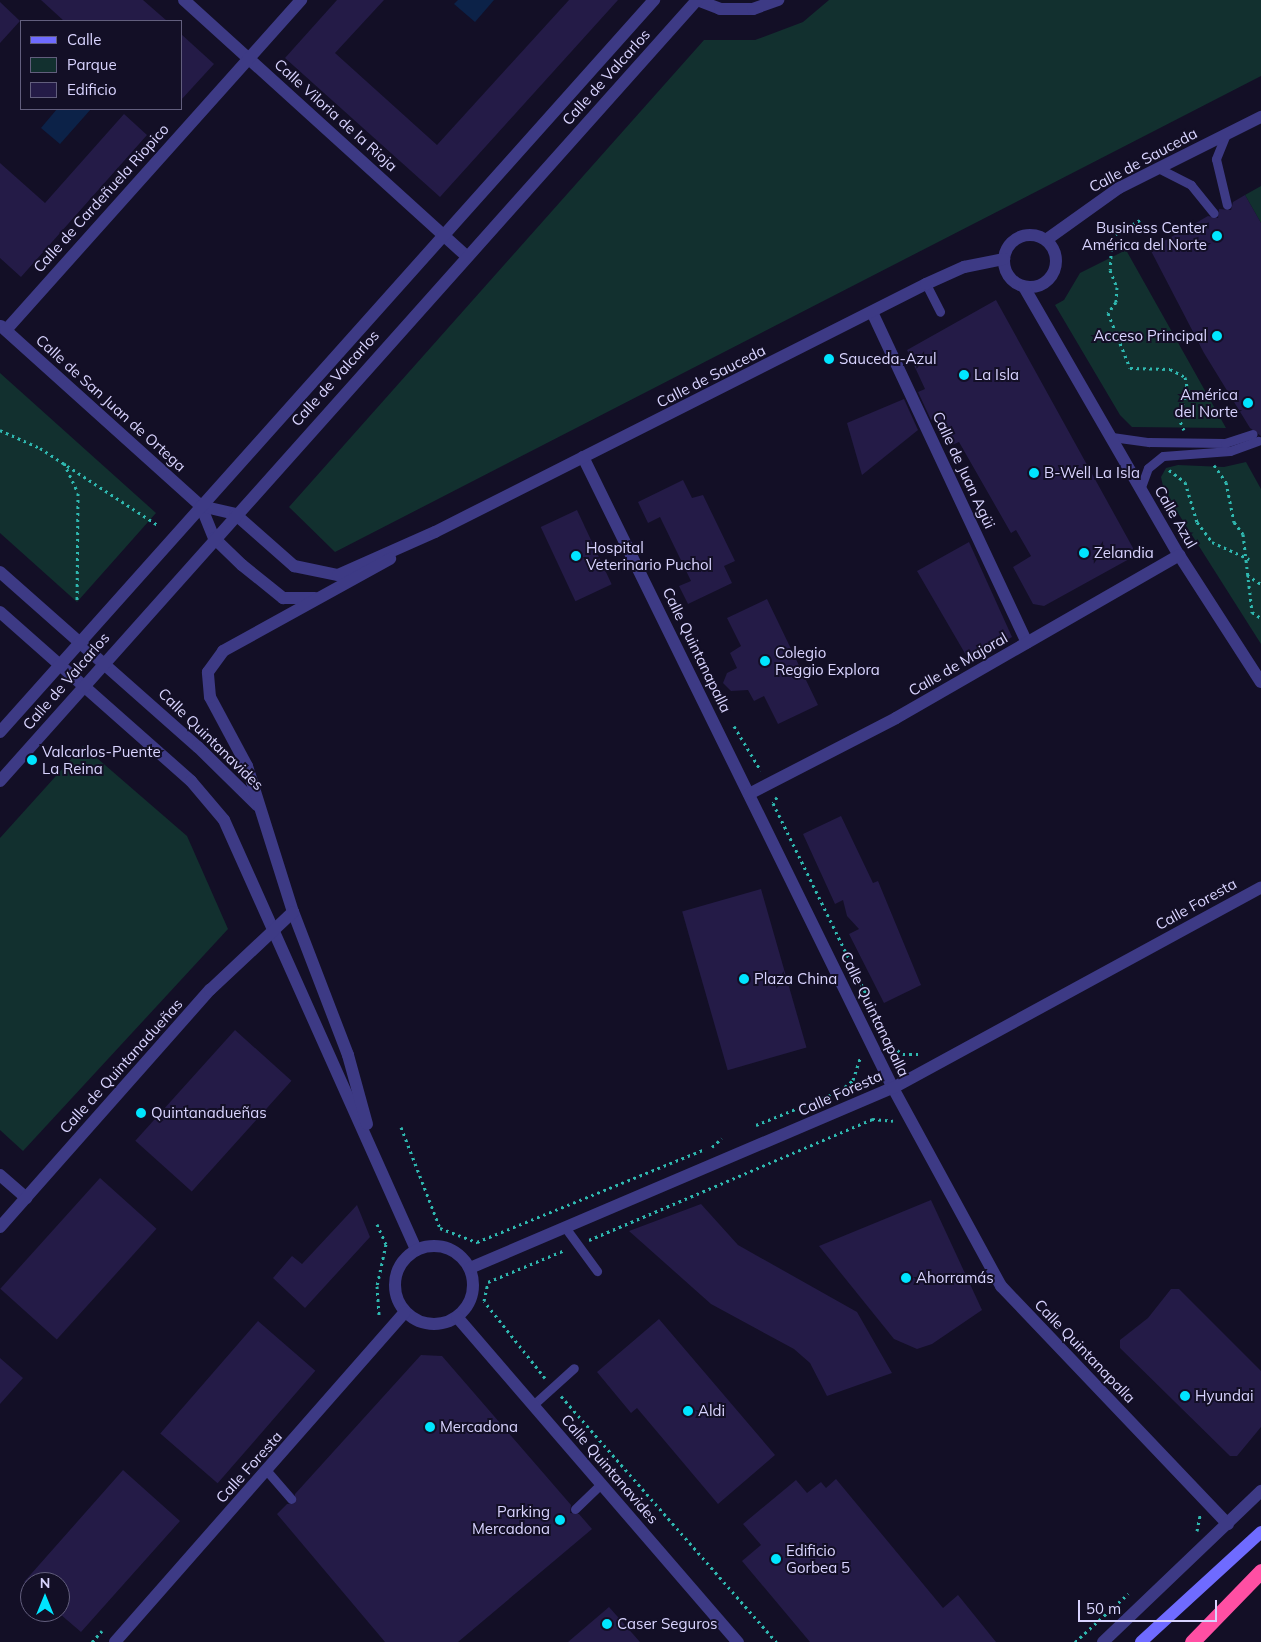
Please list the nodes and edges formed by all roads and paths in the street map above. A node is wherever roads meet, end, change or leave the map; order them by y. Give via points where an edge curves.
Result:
1 (184, 0) edge
2 (301, 0) edge
3 (654, 0) edge
4 (697, 0) edge
5 (778, 0) edge
6 (249, 59) junction
7 (1261, 117) edge
8 (1226, 134) junction
9 (1158, 168) junction
10 (1227, 204) dead end
11 (1214, 212) dead end
12 (1140, 220) dead end
13 (444, 234) junction
14 (1046, 240) junction
15 (466, 256) junction
16 (1004, 259) junction
17 (926, 284) junction
18 (1024, 286) junction
19 (872, 312) junction
20 (940, 312) dead end
21 (3, 327) edge
22 (0, 430) edge
23 (1112, 437) junction
24 (1195, 442) junction
25 (1203, 452) junction
26 (583, 457) junction
27 (63, 463) junction
28 (1163, 475) dead end
29 (1141, 487) junction
30 (201, 506) junction
31 (235, 514) junction
32 (159, 526) dead end
33 (435, 532) junction
34 (214, 538) junction
35 (1179, 555) junction
36 (1249, 559) junction
37 (0, 572) edge
38 (1247, 575) junction
39 (1261, 584) edge
40 (325, 596) junction
41 (77, 602) dead end
42 (0, 612) edge
43 (1261, 618) edge
44 (78, 642) junction
45 (1027, 642) junction
46 (104, 661) junction
47 (58, 664) junction
48 (1261, 682) edge
49 (84, 685) junction
50 (731, 720) dead end
51 (0, 732) edge
52 (777, 779) junction
53 (0, 780) edge
54 (749, 794) junction
55 (257, 806) junction
56 (1261, 887) edge
57 (293, 912) junction
58 (270, 930) junction
59 (860, 1050) dead end
60 (932, 1052) dead end
61 (893, 1088) junction
62 (897, 1124) dead end
63 (756, 1125) dead end
64 (401, 1127) dead end
65 (722, 1138) dead end
66 (372, 1144) junction
67 (0, 1175) edge
68 (26, 1198) junction
69 (376, 1224) dead end
70 (0, 1227) edge
71 (566, 1230) junction
72 (578, 1245) junction
73 (416, 1250) junction
74 (470, 1268) junction
75 (597, 1271) dead end
76 (405, 1312) junction
77 (457, 1317) junction
78 (377, 1321) dead end
79 (574, 1368) dead end
80 (553, 1387) junction
81 (532, 1405) junction
82 (267, 1471) junction
83 (601, 1484) junction
84 (1261, 1491) edge
85 (292, 1499) dead end
86 (1194, 1505) dead end
87 (575, 1509) dead end
88 (1228, 1524) junction
89 (1261, 1532) edge
90 (1189, 1539) dead end
91 (1261, 1571) edge
92 (1132, 1590) dead end
93 (114, 1642) edge
94 (738, 1642) edge
95 (776, 1642) edge
96 (1075, 1642) edge
97 (1103, 1642) edge
98 (1141, 1642) edge
99 (1192, 1642) edge

1 - 6 street, Calle Viloria de la Rioja
2 - 6 street, Calle de Cardeñuela Riopico
3 - 13 street, Calle de Valcarlos
4 - 5 street via 720,9 753,9
4 - 15 street, Calle de Valcarlos
6 - 13 street, Calle Viloria de la Rioja
6 - 21 street, Calle de Cardeñuela Riopico
7 - 8 street, Calle de Sauceda
8 - 9 street, Calle de Sauceda
8 - 10 lane via 1216,160
9 - 11 lane via 1191,185
9 - 14 street, Calle de Sauceda via 1098,202
12 - 24 path via 1112,236 1110,270 1117,287 1116,302 1108,313 1130,368 1170,369 1185,377 1188,391 1179,425
13 - 15 street, Calle Viloria de la Rioja
13 - 30 street, Calle de Valcarlos
14 - 16 street via 1020,238
14 - 18 street via 1054,252 1054,272 1038,286
15 - 31 street, Calle de Valcarlos
16 - 17 street, Calle de Sauceda via 964,267
16 - 18 street via 1006,271
17 - 19 street, Calle de Sauceda
17 - 20 lane
18 - 23 street, Calle Azul
19 - 26 street, Calle de Sauceda
19 - 45 street, Calle de Juan Agüi
21 - 30 street, Calle de San Juan de Ortega
22 - 27 path
23 - 24 lane
23 - 29 street, Calle Azul
24 - 25 lane via 1225,443 1255,438 1230,451
25 - 29 lane via 1163,456 1148,468
25 - 36 path via 1226,482 1234,522 1243,534
26 - 33 street, Calle de Sauceda
26 - 54 street, Calle Quintanapalla
27 - 32 path
27 - 41 path via 78,493
28 - 36 path via 1170,469 1185,482 1196,522 1212,542
29 - 35 street, Calle Azul
30 - 31 street, Calle de San Juan de Ortega
30 - 34 street, Calle de San Juan de Ortega
30 - 44 street, Calle de Valcarlos
31 - 33 street, Calle de Sauceda via 294,566 315,573 338,575
31 - 34 street, Calle de Valcarlos
33 - 40 street, Calle de Sauceda
34 - 40 street, Calle de Sauceda via 283,598
34 - 46 street, Calle de Valcarlos
35 - 45 street, Calle de Majoral
35 - 48 street, Calle Azul
36 - 38 path
37 - 44 street, Calle Quintanavides
38 - 39 path
38 - 43 path via 1252,612
40 - 55 street, Calle de Sauceda via 223,651 208,672 210,697 247,766
42 - 47 street, Calle Quintanavides
44 - 46 street, Calle Quintanavides
44 - 47 street, Calle de Valcarlos
45 - 52 street, Calle de Majoral
46 - 49 street, Calle de Valcarlos
46 - 55 street, Calle Quintanavides
47 - 49 street, Calle Quintanavides
47 - 51 street, Calle de Valcarlos
49 - 53 street, Calle de Valcarlos
49 - 58 street, Calle Quintanavides via 191,781 224,820 248,866
50 - 52 path via 758,770 775,773
52 - 54 street, Calle de Majoral
52 - 60 path via 782,788 773,803 892,1047 903,1054
54 - 61 street, Calle Quintanapalla
55 - 57 street, Calle Quintanavides
56 - 61 street, Calle Foresta
57 - 58 street
57 - 66 street, Calle Quintanavides via 348,1055
58 - 66 street, Calle Quintanavides via 340,1084
58 - 68 street, Calle de Quintanadueñas via 210,990
59 - 63 path via 861,1064 853,1080 840,1091
61 - 71 street, Calle Foresta
61 - 88 street, Calle Quintanapalla via 1001,1286
62 - 72 path via 872,1119
64 - 65 path via 440,1228 477,1242 713,1146
66 - 73 street, Calle Quintanavides
67 - 68 street
68 - 70 street, Calle de Quintanadueñas
69 - 78 path via 386,1244 378,1272
71 - 72 lane
71 - 74 street, Calle Foresta
72 - 75 lane
72 - 80 path via 488,1282 484,1301
73 - 74 street via 447,1248
73 - 76 street via 407,1257 396,1278 395,1290
74 - 77 street via 472,1295
76 - 77 street via 430,1324
76 - 82 street, Calle Foresta
77 - 81 street, Calle Quintanavides
79 - 80 lane
80 - 81 lane
80 - 95 path
81 - 83 street, Calle Quintanavides
82 - 85 lane
82 - 93 street, Calle Foresta
83 - 87 lane
83 - 94 street, Calle Quintanavides
84 - 88 street
86 - 90 path via 1200,1512 1196,1532
88 - 97 street
89 - 98 street
91 - 99 highway
92 - 96 path

